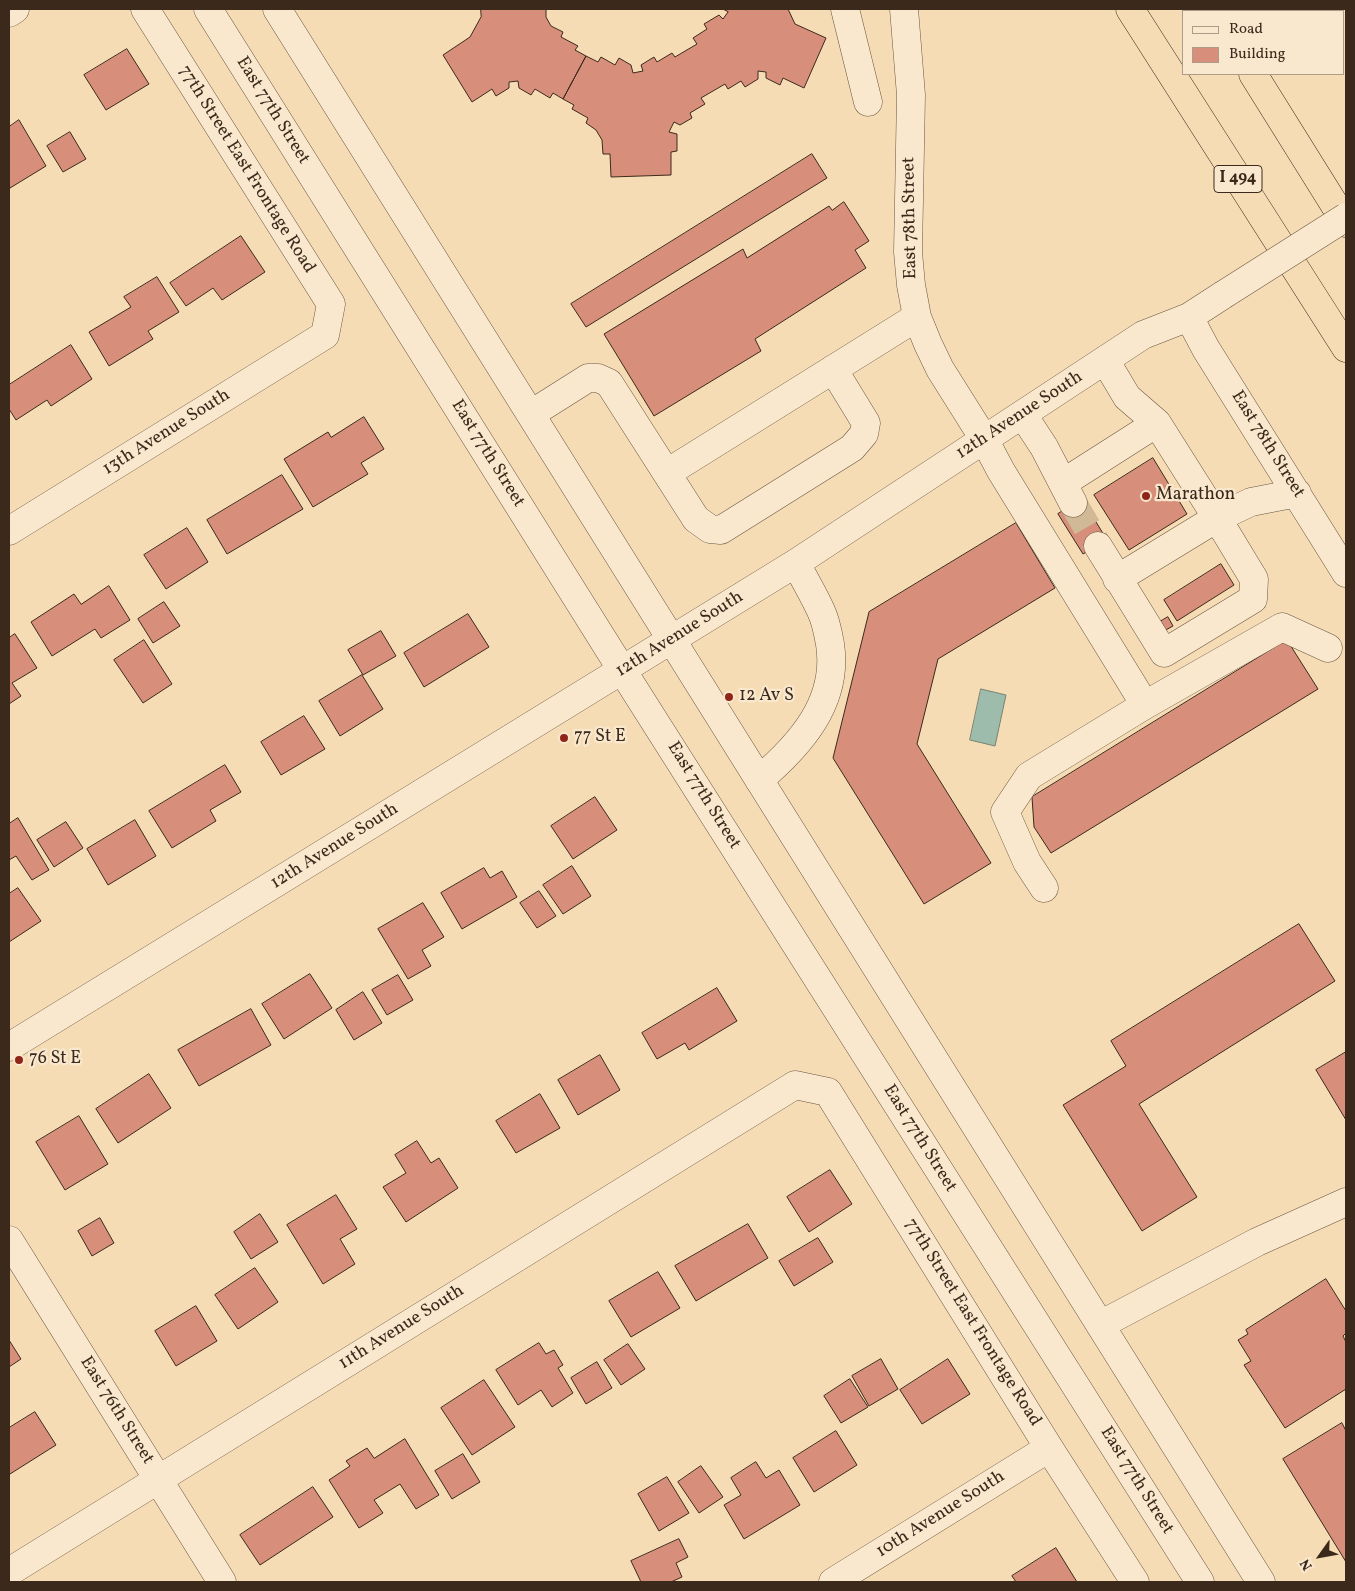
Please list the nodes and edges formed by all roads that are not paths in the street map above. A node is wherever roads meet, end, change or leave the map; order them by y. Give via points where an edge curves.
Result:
1 (15, 9) edge
2 (146, 9) edge
3 (208, 9) edge
4 (278, 9) edge
5 (845, 9) edge
6 (904, 9) edge
7 (1130, 9) edge
8 (9, 12) edge
9 (1254, 75) edge
10 (868, 102) dead end
11 (1346, 217) edge
12 (1346, 223) edge
13 (917, 317) junction
14 (1188, 317) junction
15 (326, 335) joint
16 (1346, 348) edge
17 (1105, 360) junction
18 (833, 369) junction
19 (531, 414) junction
20 (1023, 415) junction
21 (1157, 423) junction
22 (984, 439) junction
23 (667, 473) junction
24 (1297, 493) junction
25 (1217, 518) junction
26 (9, 531) edge
27 (1098, 546) tunnel mouth
28 (796, 563) junction
29 (1346, 573) edge
30 (1117, 578) junction
31 (672, 640) junction
32 (1328, 648) dead end
33 (622, 670) junction
34 (1146, 705) junction
35 (759, 780) junction
36 (1044, 888) dead end
37 (9, 1047) edge
38 (795, 1085) joint
39 (1346, 1202) edge
40 (9, 1240) edge
41 (1100, 1325) junction
42 (1049, 1448) junction
43 (158, 1479) junction
44 (9, 1572) edge
45 (222, 1582) edge
46 (833, 1582) edge
47 (1135, 1582) edge
48 (1200, 1582) edge
49 (1261, 1582) edge

1 - 8 street
2 - 15 street, 77th Street East Frontage Road via 330,304
3 - 33 street, East 77th Street
4 - 19 street
5 - 10 street
6 - 13 street, East 78th Street via 911,95 908,252
7 - 16 highway, I 494
9 - 12 highway
11 - 14 street, 12th Avenue South, bridge
13 - 18 street
13 - 22 street, East 78th Street via 940,368
14 - 17 street, 12th Avenue South via 1143,335
14 - 24 street, East 78th Street
15 - 26 street, 13th Avenue South
17 - 20 street, 12th Avenue South
17 - 21 street via 1127,396
18 - 23 street
18 - 23 street via 866,422 864,434 852,448 721,530 710,528 696,519
19 - 23 street via 588,378 598,378 609,383
19 - 31 street
20 - 21 street via 1068,493
20 - 22 street, 12th Avenue South
21 - 25 street
22 - 28 street, 12th Avenue South
22 - 34 street, East 78th Street via 1001,472
24 - 25 street via 1251,502
24 - 29 street, East 78th Street
25 - 30 street
25 - 30 street via 1254,579 1253,599 1164,654
27 - 30 street
28 - 31 street, 12th Avenue South
28 - 35 street via 827,628 831,673 816,720 802,739
31 - 33 street, 12th Avenue South
31 - 35 street
32 - 34 street via 1282,628
33 - 37 street, 12th Avenue South
33 - 48 street, East 77th Street
34 - 36 street via 1029,776 1005,812
35 - 41 street
38 - 42 street, 77th Street East Frontage Road via 828,1092
38 - 43 street, 11th Avenue South
39 - 41 street via 1257,1242
40 - 43 street, East 76th Street
41 - 49 street
42 - 46 street, 10th Avenue South
42 - 47 street, 77th Street East Frontage Road
43 - 44 street, 11th Avenue South
43 - 45 street, East 76th Street

